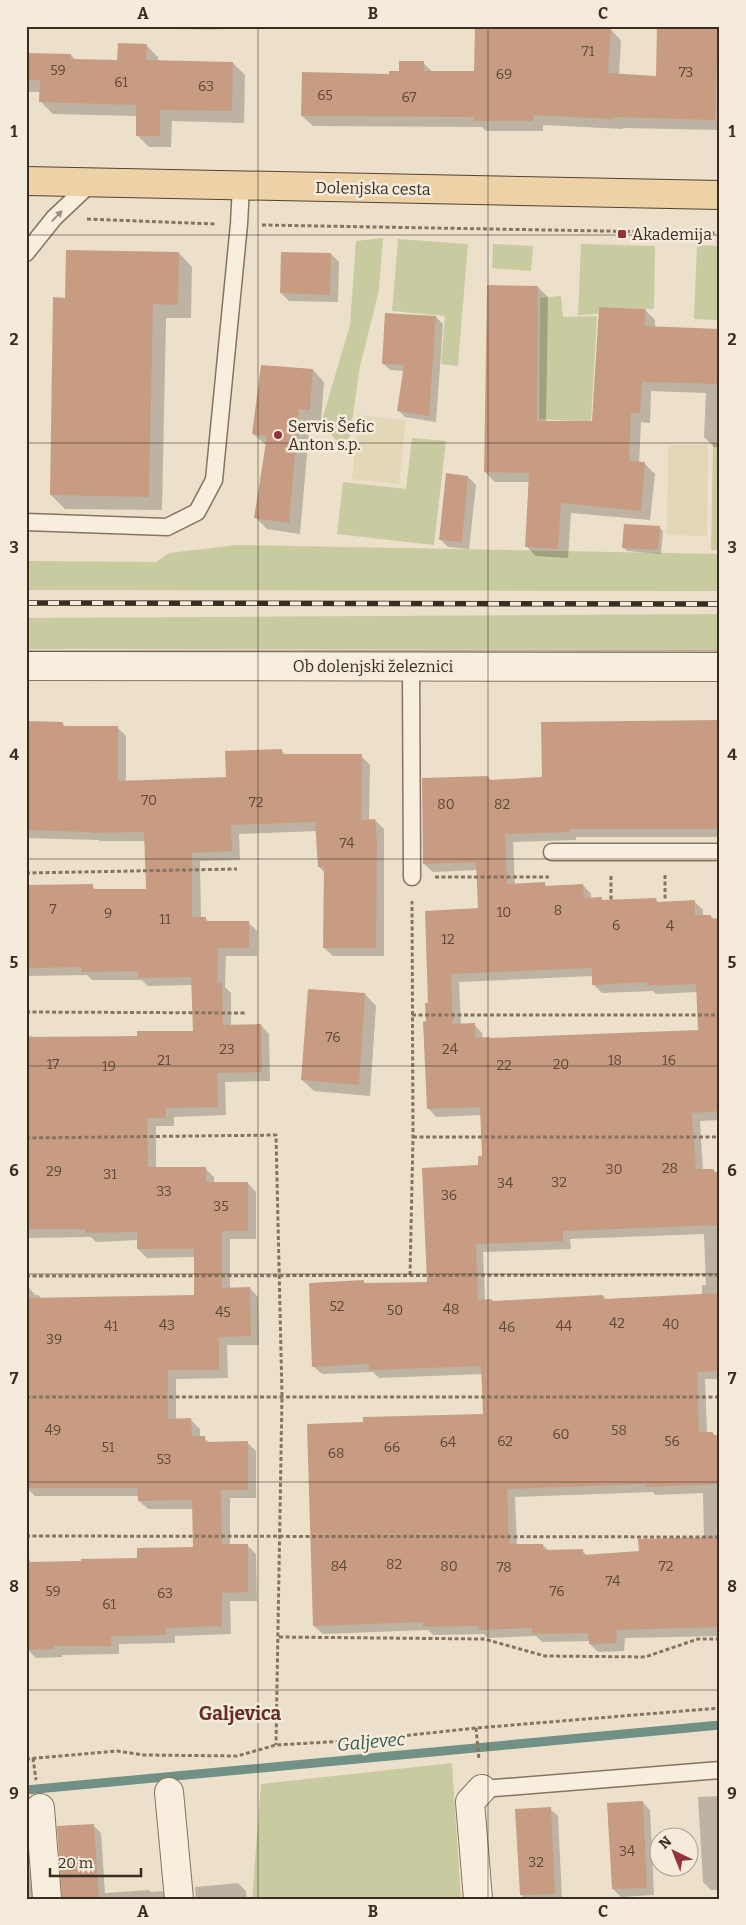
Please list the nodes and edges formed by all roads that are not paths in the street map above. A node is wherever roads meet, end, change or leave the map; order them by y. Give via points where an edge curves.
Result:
1 (26, 181) edge
2 (92, 182) junction
3 (241, 186) junction
4 (720, 195) edge
5 (26, 253) edge
6 (26, 522) edge
7 (26, 666) edge
8 (411, 666) junction
9 (720, 666) edge
10 (552, 852) dead end
11 (720, 852) edge
12 (412, 877) road end
13 (720, 1770) edge
14 (482, 1789) joint
15 (170, 1792) dead end
16 (40, 1808) dead end
17 (46, 1899) edge
18 (179, 1899) edge
19 (478, 1899) edge

1 - 2 main road, Dolenjska cesta
2 - 3 main road, Dolenjska cesta
5 -> 2 lane via 54,218
3 - 4 main road, Dolenjska cesta
3 - 6 lane via 214,480 197,512 167,527
7 - 8 street, Ob dolenjski železnici
8 - 9 street, Ob dolenjski železnici
8 - 12 lane
10 - 11 lane
13 - 14 lane
14 - 19 street via 470,1802
15 - 18 street
16 - 17 street

